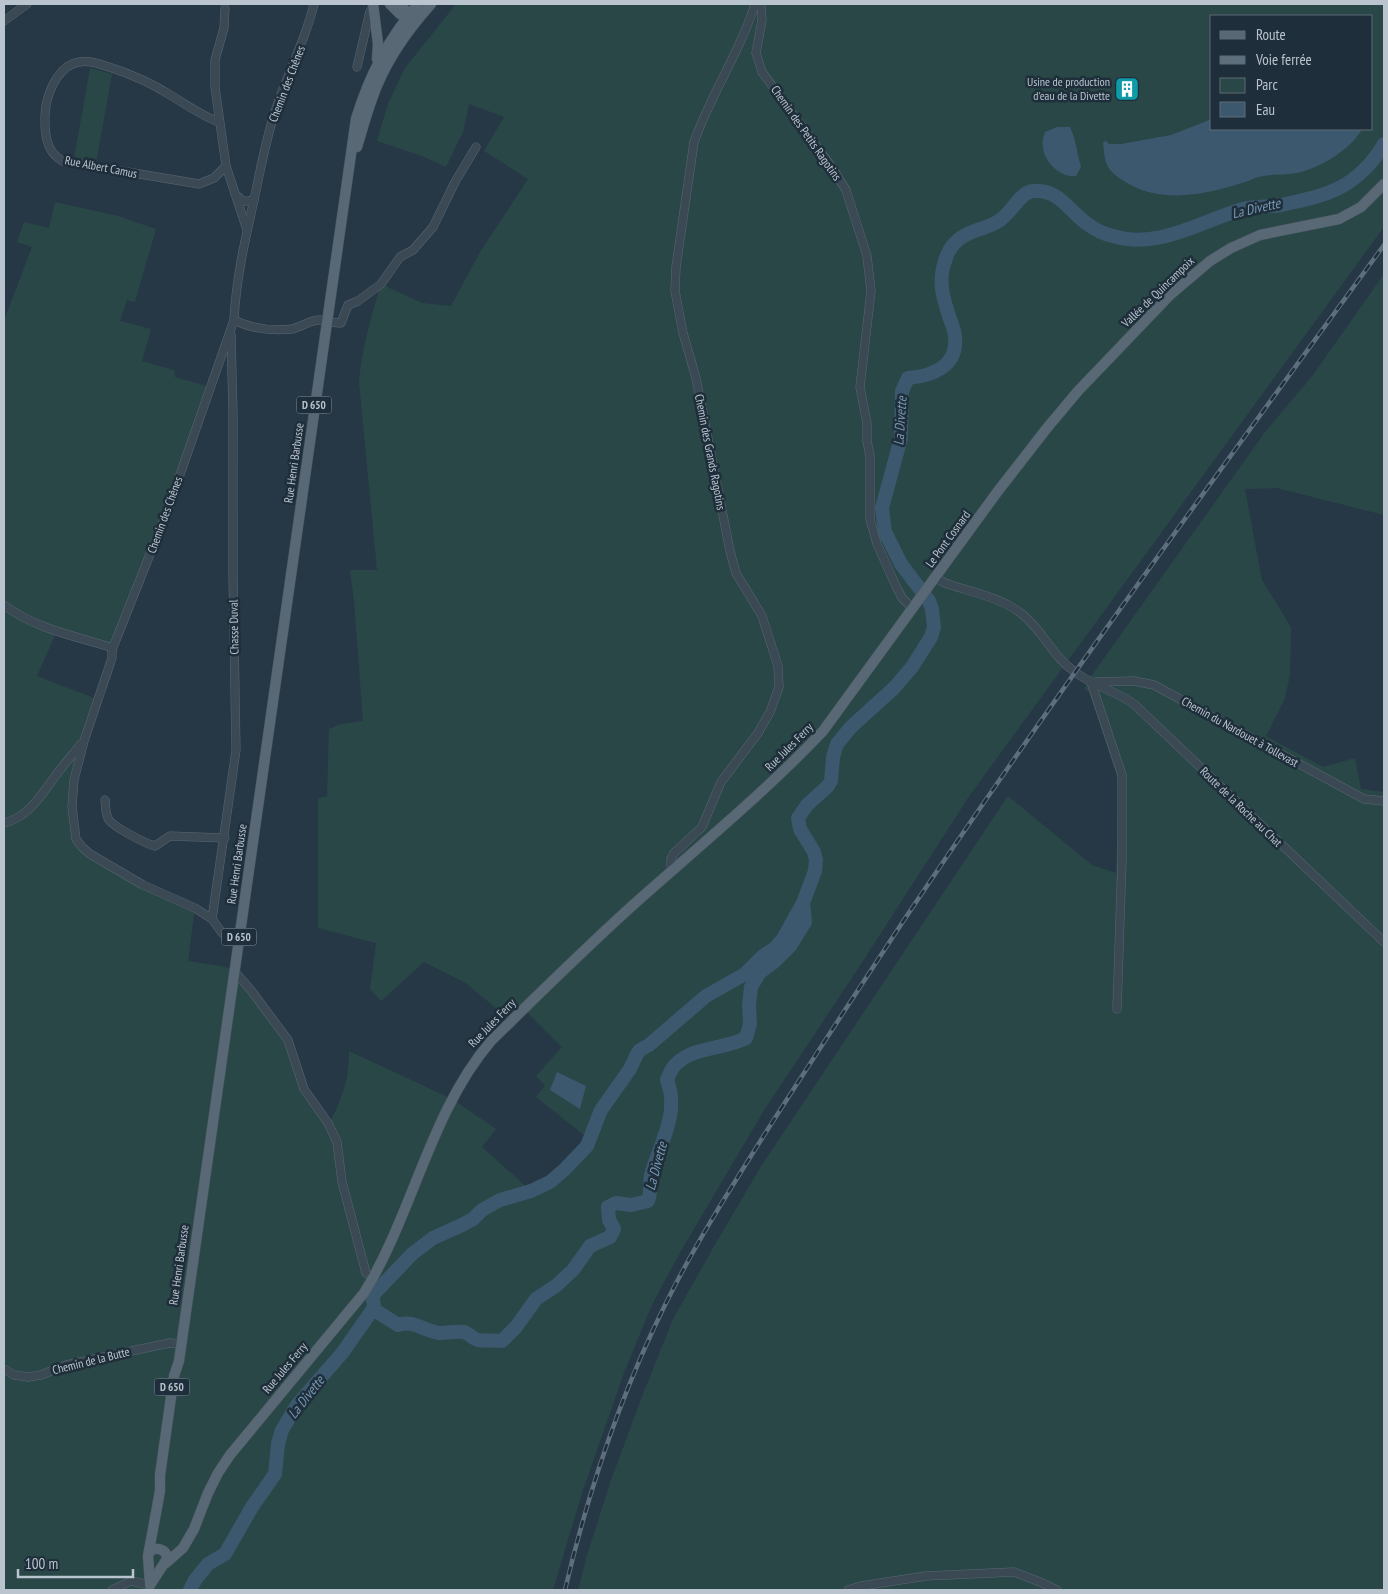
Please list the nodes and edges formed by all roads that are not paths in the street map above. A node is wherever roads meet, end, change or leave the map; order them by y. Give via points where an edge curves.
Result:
1 (27, 4) edge
2 (314, 4) edge
3 (390, 4) edge
4 (400, 4) edge
5 (418, 4) edge
6 (431, 4) edge
7 (755, 4) edge
8 (761, 4) edge
9 (374, 6) edge
10 (226, 8) dead end
11 (410, 18) junction
12 (4, 21) edge
13 (376, 64) junction
14 (357, 67) dead end
15 (219, 122) junction
16 (476, 147) dead end
17 (226, 166) junction
18 (346, 179) junction
19 (1384, 184) edge
20 (234, 193) junction
21 (254, 199) junction
22 (247, 230) junction
23 (234, 320) junction
24 (326, 320) junction
25 (230, 332) junction
26 (998, 491) joint
27 (936, 578) junction
28 (4, 605) edge
29 (916, 605) junction
30 (112, 650) junction
31 (1091, 682) junction
32 (84, 741) junction
33 (105, 800) dead end
34 (1384, 801) edge
35 (4, 823) edge
36 (225, 838) junction
37 (673, 870) junction
38 (212, 919) junction
39 (239, 938) junction
40 (1384, 942) edge
41 (234, 971) junction
42 (1117, 1009) dead end
43 (366, 1273) dead end
44 (181, 1344) junction
45 (4, 1369) edge
46 (188, 1539) junction
47 (157, 1550) junction
48 (149, 1564) junction
49 (163, 1565) junction
50 (149, 1587) edge
51 (112, 1590) edge
52 (848, 1590) edge
53 (1057, 1590) edge

1 - 12 street
2 - 21 street, Chemin des Chênes via 306,35 274,114
3 - 11 main road
4 - 11 main road
5 - 11 main road, D 650
6 - 11 main road, D 650
7 - 37 street, Chemin des Grands Ragotins via 744,36 694,142 675,291 736,573 762,616 778,666 779,687 758,733 721,782 702,828 674,853 671,859
8 - 29 street, Chemin des Petits Ragotins via 762,20 756,53 762,72 846,190 867,256 871,292 860,387 870,456 870,519 877,544 902,598
9 - 13 main road via 378,44
9 - 14 street via 370,11
10 - 15 street via 215,60
11 - 13 main road, D 650 via 395,33
11 - 18 main road, D 650 via 372,98
13 - 18 main road, D 650 via 356,119
15 - 17 street
15 - 17 street, Rue Albert Camus via 121,71 80,61 70,64 57,77 46,105 45,121 51,150 62,162 199,184 214,178
16 - 24 street via 433,226 413,250 400,257 381,284 358,302 348,305 341,323
17 - 20 street
18 - 24 main road, Rue Henri Barbusse / D 650
19 - 26 main road, Vallée de Quincampoix via 1361,207 1339,219 1252,238 1199,269 1078,390
20 - 21 street via 242,201
20 - 22 street
21 - 22 street, Chemin des Chênes
22 - 23 street, Chemin des Chênes
23 - 24 street via 264,329 293,329
23 - 25 street, Chemin des Chênes
24 - 39 main road, Rue Henri Barbusse / D 650
25 - 30 street, Chemin des Chênes via 168,509
25 - 36 street, Chasse Duval via 236,750
26 - 27 main road, Le Pont Cosnard
27 - 29 main road, Le Pont Cosnard
27 - 31 street, Route de la Roche au Chat via 1016,610 1032,622 1066,666
28 - 30 street via 36,623
29 - 37 main road, Rue Jules Ferry via 823,731 795,761
30 - 32 street, Chemin des Chênes
31 - 34 street, Chemin du Nardouet à Tollevast via 1134,681 1154,685 1364,799
31 - 40 street, Route de la Roche au Chat via 1118,693 1148,716
31 - 42 street via 1122,775
32 - 35 street via 36,802 21,816
32 - 38 street, Chemin des Chênes via 74,780 72,806 76,839 90,854
33 - 36 street via 110,822 148,845 156,846 170,836
36 - 38 street, Chasse Duval
37 - 46 main road, Rue Jules Ferry via 523,1008 476,1059 452,1099 380,1266 364,1293 230,1455 208,1493
38 - 39 street, Chemin des Chênes via 222,933
39 - 41 main road, Rue Henri Barbusse / D 650
41 - 43 street via 288,1040 304,1089 337,1142 342,1182
41 - 44 main road, Rue Henri Barbusse / D 650
44 - 45 street, Chemin de la Butte via 146,1348 28,1377 14,1375
44 - 47 main road, Rue Henri Barbusse / D 650 via 152,1530
46 - 47 main road via 174,1549
46 - 49 main road, Rue Jules Ferry via 183,1548
47 - 48 main road via 148,1556
47 - 49 main road via 167,1556
48 - 49 main road
48 - 50 main road
49 - 50 main road, Rue Jules Ferry
50 - 51 street via 131,1581
52 - 53 street via 926,1576 1014,1572

